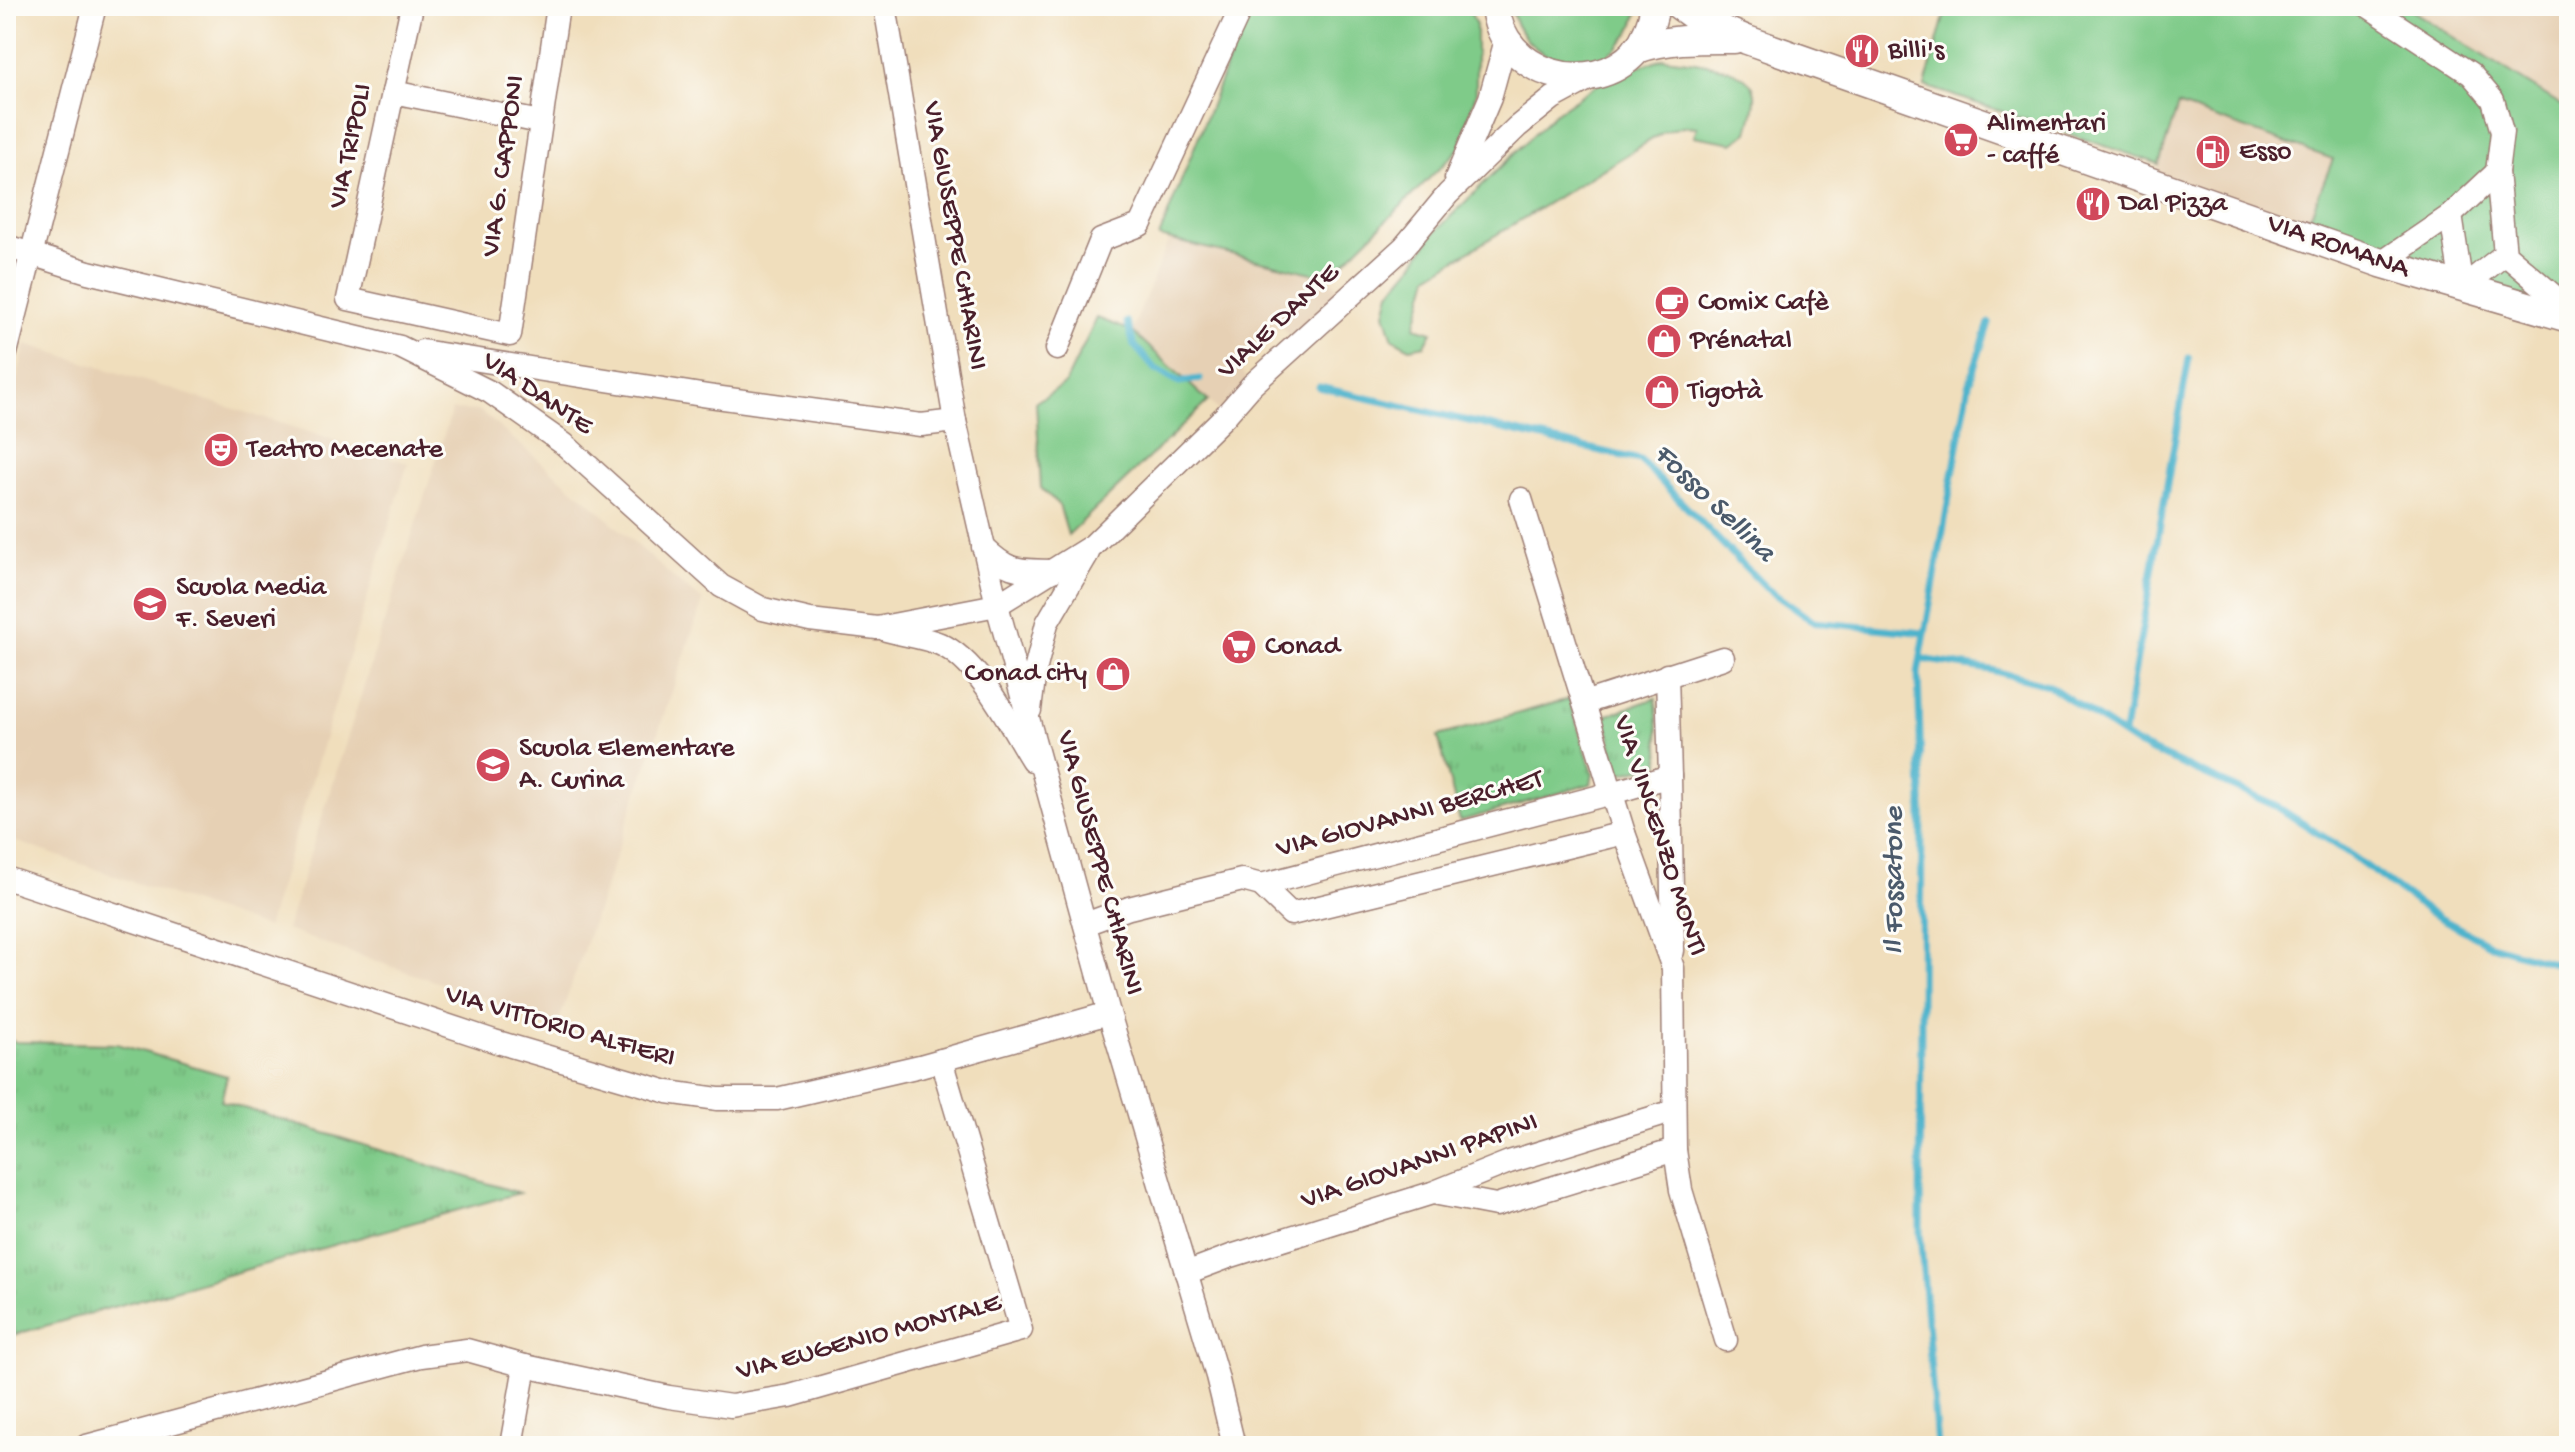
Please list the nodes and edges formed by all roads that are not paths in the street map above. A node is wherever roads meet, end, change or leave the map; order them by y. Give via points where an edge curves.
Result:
1 (95, 6) edge
2 (412, 6) edge
3 (558, 6) edge
4 (885, 6) edge
5 (1242, 6) edge
6 (1655, 6) edge
7 (1680, 6) edge
8 (2368, 6) edge
9 (1496, 17) edge
10 (1747, 40) junction
11 (1637, 49) junction
12 (1595, 76) junction
13 (393, 92) junction
14 (540, 122) junction
15 (2497, 172) junction
16 (1448, 194) junction
17 (2451, 215) junction
18 (6, 246) edge
19 (2505, 254) junction
20 (32, 257) junction
21 (2381, 263) junction
22 (2462, 288) junction
23 (2569, 309) edge
24 (2569, 318) edge
25 (510, 335) joint
26 (400, 347) junction
27 (1057, 349) dead end
28 (6, 353) edge
29 (955, 421) junction
30 (1521, 499) dead end
31 (1093, 545) junction
32 (983, 547) junction
33 (1054, 571) junction
34 (997, 605) junction
35 (877, 628) junction
36 (1723, 658) dead end
37 (1667, 675) junction
38 (1584, 703) junction
39 (1028, 723) junction
40 (1670, 776) junction
41 (1045, 781) junction
42 (1612, 793) junction
43 (1624, 833) junction
44 (6, 878) edge
45 (1261, 885) junction
46 (1085, 924) junction
47 (1673, 968) junction
48 (1109, 1013) junction
49 (941, 1060) junction
50 (1674, 1111) junction
51 (1675, 1150) junction
52 (1432, 1193) junction
53 (1186, 1273) junction
54 (1726, 1340) dead end
55 (525, 1366) junction
56 (86, 1446) edge
57 (511, 1446) edge
58 (1234, 1446) edge

1 - 20 street
2 - 13 street, VIA TRIPOLI
3 - 14 street, VIA G. CAPPONI
4 - 29 street, VIA GIUSEPPE CHIARINI
5 - 27 street via 1140,225 1101,240
6 - 11 main road
7 - 10 main road
8 - 15 street via 2471,74 2493,100 2502,132
9 - 12 main road via 1523,59 1570,78
9 - 16 street via 1490,98
10 - 11 main road via 1681,39
10 - 21 main road, VIA ROMANA
11 - 12 main road
12 - 16 street, VIALE DANTE via 1553,98
13 - 14 street
13 - 25 street, VIA TRIPOLI via 348,299
14 - 25 street, VIA G. CAPPONI
15 - 17 street
15 - 19 street
16 - 31 street, VIALE DANTE via 1404,247 1264,374
17 - 21 street
17 - 22 street
18 - 20 street, VIA DANTE
19 - 22 street
19 - 23 street
20 - 26 street, VIA DANTE
20 - 28 street
21 - 22 main road, VIA ROMANA
22 - 24 main road, VIA ROMANA
26 - 29 street via 921,425
26 - 35 street, VIA DANTE via 490,392 564,444 721,586 763,609
29 - 32 street, VIA GIUSEPPE CHIARINI
30 - 38 street, VIA VINCENZO MONTI
31 - 33 street, VIALE DANTE
31 - 39 street via 1047,623
32 - 33 street via 1015,570
32 - 34 street, VIA GIUSEPPE CHIARINI
33 - 34 street, VIALE DANTE
34 - 35 street, VIA DANTE
34 - 39 street, VIA GIUSEPPE CHIARINI
35 - 41 street via 940,644 962,659
36 - 37 street
37 - 38 street
37 - 40 street
38 - 42 street, VIA VINCENZO MONTI
39 - 41 street, VIA GIUSEPPE CHIARINI
40 - 42 street, VIA GIOVANNI BERCHET
40 - 47 street
41 - 46 street, VIA GIUSEPPE CHIARINI
42 - 43 street, VIA VINCENZO MONTI
42 - 45 street, VIA GIOVANNI BERCHET
43 - 45 street via 1291,914
43 - 47 street, VIA VINCENZO MONTI
44 - 49 street, VIA VITTORIO ALFIERI via 432,1021 668,1092 777,1099
45 - 46 street, VIA GIOVANNI BERCHET via 1242,880
46 - 48 street, VIA GIUSEPPE CHIARINI
47 - 50 street, VIA VINCENZO MONTI
48 - 49 street, VIA VITTORIO ALFIERI
48 - 53 street, VIA GIUSEPPE CHIARINI
49 - 55 street, VIA EUGENIO MONTALE via 1021,1330 790,1396 731,1406
50 - 51 street, VIA VINCENZO MONTI
50 - 52 street, VIA GIOVANNI PAPINI via 1509,1162
51 - 52 street via 1496,1205
51 - 54 street, VIA VINCENZO MONTI via 1681,1190
52 - 53 street, VIA GIOVANNI PAPINI
53 - 58 street, VIA GIUSEPPE CHIARINI
55 - 56 street, VIA EUGENIO MONTALE via 467,1350 421,1356
55 - 57 street

